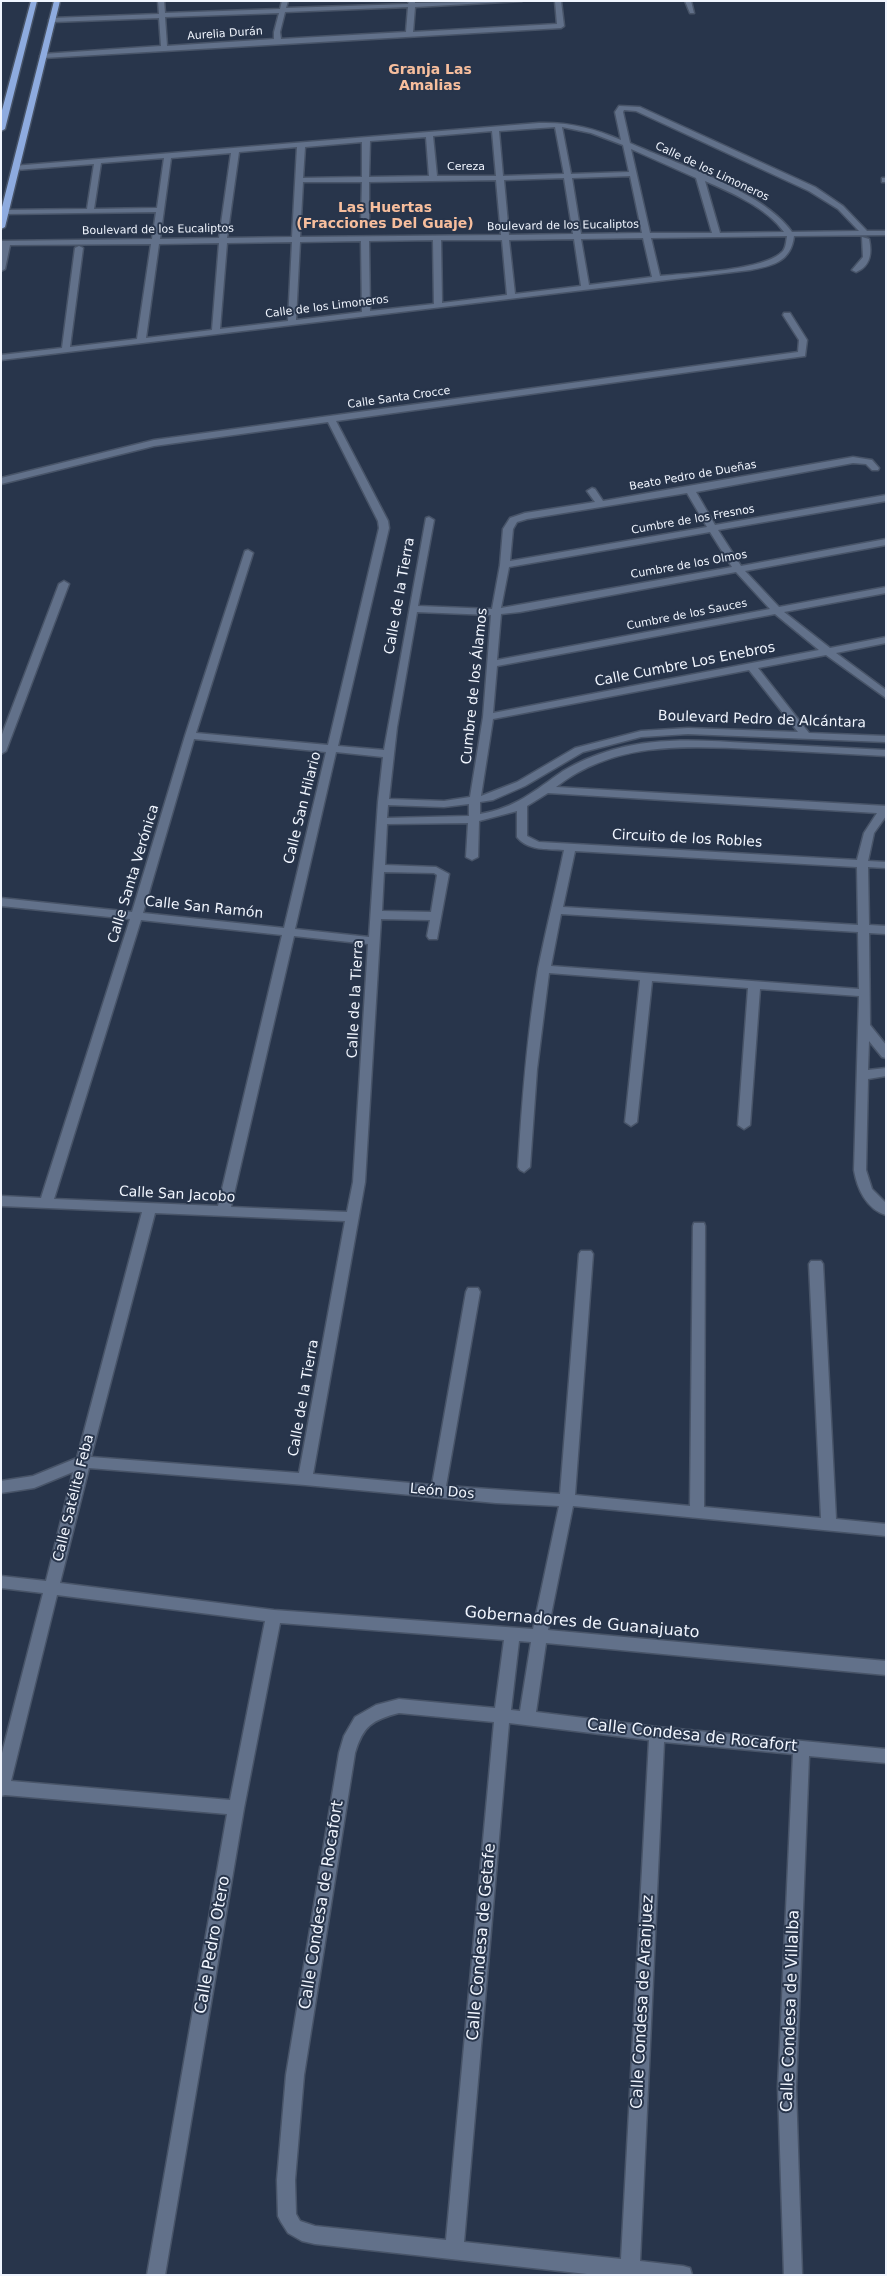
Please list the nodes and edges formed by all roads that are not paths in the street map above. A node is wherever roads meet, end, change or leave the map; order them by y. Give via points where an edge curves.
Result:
1 (34, 1) edge
2 (57, 1) edge
3 (161, 1) edge
4 (285, 1) edge
5 (519, 1) edge
6 (558, 1) edge
7 (688, 1) edge
8 (411, 4) edge
9 (282, 12) junction
10 (692, 12) dead end
11 (162, 16) junction
12 (52, 20) junction
13 (409, 34) junction
14 (278, 41) junction
15 (164, 48) junction
16 (44, 56) junction
17 (558, 125) junction
18 (1, 129) edge
19 (496, 129) junction
20 (430, 134) junction
21 (366, 140) junction
22 (302, 145) junction
23 (625, 145) junction
24 (235, 151) junction
25 (168, 156) junction
26 (98, 161) junction
27 (16, 168) junction
28 (633, 174) junction
29 (568, 177) junction
30 (700, 177) junction
31 (433, 178) junction
32 (501, 178) junction
33 (367, 179) junction
34 (300, 180) junction
35 (160, 210) junction
36 (6, 212) junction
37 (90, 212) junction
38 (366, 222) dead end
39 (1, 227) edge
40 (886, 233) edge
41 (717, 236) junction
42 (865, 236) junction
43 (791, 237) junction
44 (647, 239) junction
45 (886, 239) edge
46 (506, 240) junction
47 (578, 240) junction
48 (438, 241) junction
49 (365, 242) junction
50 (296, 243) junction
51 (155, 244) junction
52 (223, 244) junction
53 (4, 246) edge
54 (79, 248) junction
55 (1, 269) edge
56 (856, 270) dead end
57 (656, 278) junction
58 (585, 288) junction
59 (511, 296) junction
60 (438, 305) junction
61 (366, 314) junction
62 (787, 315) dead end
63 (292, 322) junction
64 (216, 331) junction
65 (141, 341) junction
66 (66, 349) junction
67 (1, 358) edge
68 (330, 419) junction
69 (875, 468) dead end
70 (1, 481) edge
71 (690, 490) junction
72 (592, 491) dead end
73 (886, 498) edge
74 (600, 503) junction
75 (429, 520) dead end
76 (513, 520) joint
77 (714, 528) junction
78 (886, 542) edge
79 (248, 553) dead end
80 (505, 565) junction
81 (738, 569) junction
82 (64, 584) dead end
83 (886, 590) edge
84 (414, 609) junction
85 (778, 610) junction
86 (496, 611) junction
87 (886, 640) edge
88 (829, 651) junction
89 (492, 664) junction
90 (752, 667) junction
91 (885, 693) edge
92 (488, 717) junction
93 (805, 735) junction
94 (190, 736) junction
95 (886, 739) edge
96 (333, 749) junction
97 (1, 751) edge
98 (886, 753) edge
99 (388, 754) junction
100 (547, 790) junction
101 (475, 801) junction
102 (383, 802) junction
103 (522, 805) junction
104 (885, 809) edge
105 (473, 819) junction
106 (383, 821) junction
107 (570, 848) junction
108 (472, 857) dead end
109 (862, 864) junction
110 (886, 865) edge
111 (379, 868) junction
112 (1, 902) edge
113 (558, 910) junction
114 (377, 915) junction
115 (138, 916) junction
116 (436, 916) junction
117 (864, 929) junction
118 (886, 930) edge
119 (289, 931) junction
120 (433, 936) dead end
121 (373, 941) junction
122 (544, 969) junction
123 (646, 978) junction
124 (754, 985) junction
125 (865, 993) junction
126 (864, 1026) junction
127 (886, 1054) edge
128 (886, 1072) edge
129 (862, 1075) junction
130 (631, 1122) dead end
131 (744, 1126) dead end
132 (524, 1167) dead end
133 (1, 1201) edge
134 (46, 1203) junction
135 (150, 1208) junction
136 (886, 1210) edge
137 (223, 1212) junction
138 (351, 1217) junction
139 (699, 1226) dead end
140 (586, 1254) dead end
141 (816, 1264) dead end
142 (473, 1292) dead end
143 (83, 1462) junction
144 (305, 1479) junction
145 (1, 1487) edge
146 (438, 1492) junction
147 (567, 1500) junction
148 (697, 1513) junction
149 (829, 1526) junction
150 (886, 1530) edge
151 (1, 1582) edge
152 (53, 1587) junction
153 (274, 1616) junction
154 (512, 1634) junction
155 (541, 1636) junction
156 (886, 1668) edge
157 (502, 1716) junction
158 (527, 1718) junction
159 (657, 1734) junction
160 (801, 1747) junction
161 (886, 1756) edge
162 (1, 1787) edge
163 (236, 1808) junction
164 (454, 2250) junction
165 (630, 2270) junction
166 (156, 2275) edge
167 (683, 2275) edge
168 (793, 2275) edge

1 - 18 main road
2 - 12 main road
3 - 11 street
4 - 9 street
5 - 8 street
6 - 13 street, Aurelia Durán via 561,26
7 - 10 street
8 - 9 street
8 - 13 street
9 - 11 street
9 - 14 street
11 - 12 street
11 - 15 street
12 - 16 main road
13 - 14 street, Aurelia Durán
14 - 15 street, Aurelia Durán
15 - 16 street, Aurelia Durán
16 - 27 main road
17 - 19 street, Calle de los Limoneros
17 - 23 street, Calle de los Limoneros via 587,129
17 - 29 street
19 - 20 street, Calle de los Limoneros
19 - 32 street
20 - 21 street, Calle de los Limoneros
20 - 31 street
21 - 22 street, Calle de los Limoneros
21 - 33 street
22 - 24 street, Calle de los Limoneros
22 - 34 street
23 - 28 street
23 - 30 street, Calle de los Limoneros
23 - 42 street via 619,112 622,108 637,109 812,189 842,208
24 - 25 street, Calle de los Limoneros
24 - 52 street
25 - 26 street, Calle de los Limoneros
25 - 35 street
26 - 27 street, Calle de los Limoneros
26 - 37 street
27 - 36 main road
28 - 29 street, Cereza
28 - 44 street
29 - 32 street, Cereza
29 - 47 street
30 - 41 street
30 - 43 street, Calle de los Limoneros via 768,211 778,218
31 - 32 street, Cereza
31 - 33 street, Cereza
32 - 46 street
33 - 34 street, Cereza
33 - 38 street
34 - 50 street
35 - 37 street
35 - 51 street
36 - 37 street
36 - 39 main road
40 - 42 street, Boulevard de los Eucaliptos
41 - 43 street, Boulevard de los Eucaliptos
41 - 44 street, Boulevard de los Eucaliptos
42 - 43 street, Boulevard de los Eucaliptos
42 - 45 street, Boulevard de los Eucaliptos
42 - 56 street via 868,255 865,264
43 - 44 street, Boulevard de los Eucaliptos
43 - 57 street, Calle de los Limoneros via 791,246 780,259 761,266
44 - 47 street, Boulevard de los Eucaliptos
44 - 57 street
46 - 47 street, Boulevard de los Eucaliptos
46 - 48 street, Boulevard de los Eucaliptos
46 - 59 street
47 - 58 street
48 - 49 street, Boulevard de los Eucaliptos
48 - 60 street
49 - 50 street, Boulevard de los Eucaliptos
49 - 61 street
50 - 52 street, Boulevard de los Eucaliptos
50 - 63 street
51 - 52 street, Boulevard de los Eucaliptos
51 - 53 street, Boulevard de los Eucaliptos
51 - 54 street, Boulevard de los Eucaliptos
51 - 65 street
52 - 64 street
53 - 54 street, Boulevard de los Eucaliptos
53 - 55 street
54 - 66 street
57 - 58 street, Calle de los Limoneros
58 - 59 street, Calle de los Limoneros
59 - 60 street, Calle de los Limoneros
60 - 61 street, Calle de los Limoneros
61 - 63 street, Calle de los Limoneros
62 - 68 street, Calle Santa Crocce via 802,340 802,354
63 - 64 street, Calle de los Limoneros
64 - 65 street, Calle de los Limoneros
65 - 66 street, Calle de los Limoneros
66 - 67 street, Calle de los Limoneros
68 - 70 street, Calle Santa Crocce via 154,443
68 - 96 street, Calle San Hilario via 384,522
69 - 71 street, Beato Pedro de Dueñas via 869,462 853,460
71 - 74 street, Beato Pedro de Dueñas
71 - 77 street
72 - 74 street
73 - 77 street, Cumbre de los Fresnos
74 - 76 street, Beato Pedro de Dueñas
75 - 84 street, Calle de la Tierra
76 - 80 street, Cumbre de los Álamos via 508,529
77 - 80 street, Cumbre de los Fresnos
77 - 81 street
78 - 81 street, Cumbre de los Olmos
79 - 94 street, Calle Santa Verónica
80 - 86 street, Cumbre de los Álamos
81 - 85 street
81 - 86 street, Cumbre de los Olmos
82 - 97 street
83 - 85 street, Cumbre de los Sauces
84 - 86 street, Cumbre de los Olmos
84 - 99 street, Calle de la Tierra
85 - 88 street
85 - 89 street, Cumbre de los Sauces
86 - 89 street, Cumbre de los Álamos
87 - 88 street, Calle Cumbre Los Enebros
88 - 90 street, Calle Cumbre Los Enebros
88 - 91 street
89 - 92 street, Cumbre de los Álamos
90 - 92 street, Calle Cumbre Los Enebros
90 - 93 street
92 - 101 street, Cumbre de los Álamos
93 - 95 street, Boulevard Pedro de Alcántara
93 - 101 street, Boulevard Pedro de Alcántara via 673,731 624,737 580,750 521,784
94 - 96 street
94 - 115 street, Calle Santa Verónica
96 - 99 street
96 - 119 street, Calle San Hilario
98 - 100 street, Boulevard Pedro de Alcántara via 667,744 624,750 588,763 568,773
99 - 102 street, Calle de la Tierra
100 - 103 street, Boulevard Pedro de Alcántara
100 - 104 street
101 - 102 street, Boulevard Pedro de Alcántara via 444,804
101 - 105 street, Cumbre de los Álamos
102 - 106 street, Calle de la Tierra
103 - 105 street, Boulevard Pedro de Alcántara
103 - 107 street, Circuito de los Robles via 522,837 528,842
104 - 109 street via 869,833
105 - 106 street, Boulevard Pedro de Alcántara
105 - 108 street, Cumbre de los Álamos
106 - 111 street, Calle de la Tierra
107 - 109 street, Circuito de los Robles
107 - 113 street
109 - 110 street, Circuito de los Robles
109 - 117 street
111 - 114 street, Calle de la Tierra
111 - 116 street via 436,870 443,874
112 - 115 street, Calle San Ramón
113 - 117 street
113 - 122 street
114 - 116 street
114 - 121 street, Calle de la Tierra
115 - 119 street, Calle San Ramón
115 - 134 street, Calle Santa Verónica
116 - 120 street
117 - 118 street
117 - 125 street
119 - 121 street, Calle San Ramón
119 - 137 street, Calle San Hilario
121 - 138 street, Calle de la Tierra via 363,1138 359,1182
122 - 123 street
122 - 132 street
123 - 124 street
123 - 130 street
124 - 125 street
124 - 131 street
125 - 126 street
126 - 127 street
126 - 129 street
128 - 129 street
129 - 136 street via 861,1179 866,1193
133 - 134 street, Calle San Jacobo
134 - 135 street, Calle San Jacobo
135 - 137 street, Calle San Jacobo
135 - 143 street, Calle Satélite Feba
137 - 138 street, Calle San Jacobo
138 - 144 street, Calle de la Tierra
139 - 148 street
140 - 147 street
141 - 149 street
142 - 146 street
143 - 144 street, León Dos
143 - 145 street, León Dos via 34,1482
143 - 152 street, Calle Satélite Feba
144 - 146 street, León Dos
146 - 147 street, León Dos
147 - 148 street, León Dos
147 - 155 street
148 - 149 street, León Dos
149 - 150 street, León Dos
151 - 152 street, Gobernadores de Guanajuato
152 - 153 street, Gobernadores de Guanajuato
152 - 162 street, Calle Satélite Feba
153 - 154 street, Gobernadores de Guanajuato
153 - 163 street, Calle Pedro Otero
154 - 155 street, Gobernadores de Guanajuato
154 - 157 street, Calle Condesa de Getafe
155 - 156 street, Gobernadores de Guanajuato
155 - 158 street
157 - 158 street, Calle Condesa de Rocafort
157 - 164 street, Calle Condesa de Getafe
157 - 164 street, Calle Condesa de Rocafort via 399,1706 376,1712 361,1722 352,1736 318,1926 292,2113 285,2203 286,2216 294,2227 315,2236
158 - 159 street, Calle Condesa de Rocafort
159 - 160 street, Calle Condesa de Rocafort
159 - 165 street, Calle Condesa de Aranjuez
160 - 161 street, Calle Condesa de Rocafort
160 - 168 street, Calle Condesa de Villalba via 787,2086
162 - 163 street
163 - 166 street, Calle Pedro Otero
164 - 165 street, Calle Condesa de Rocafort
165 - 167 street, Calle Condesa de Rocafort

